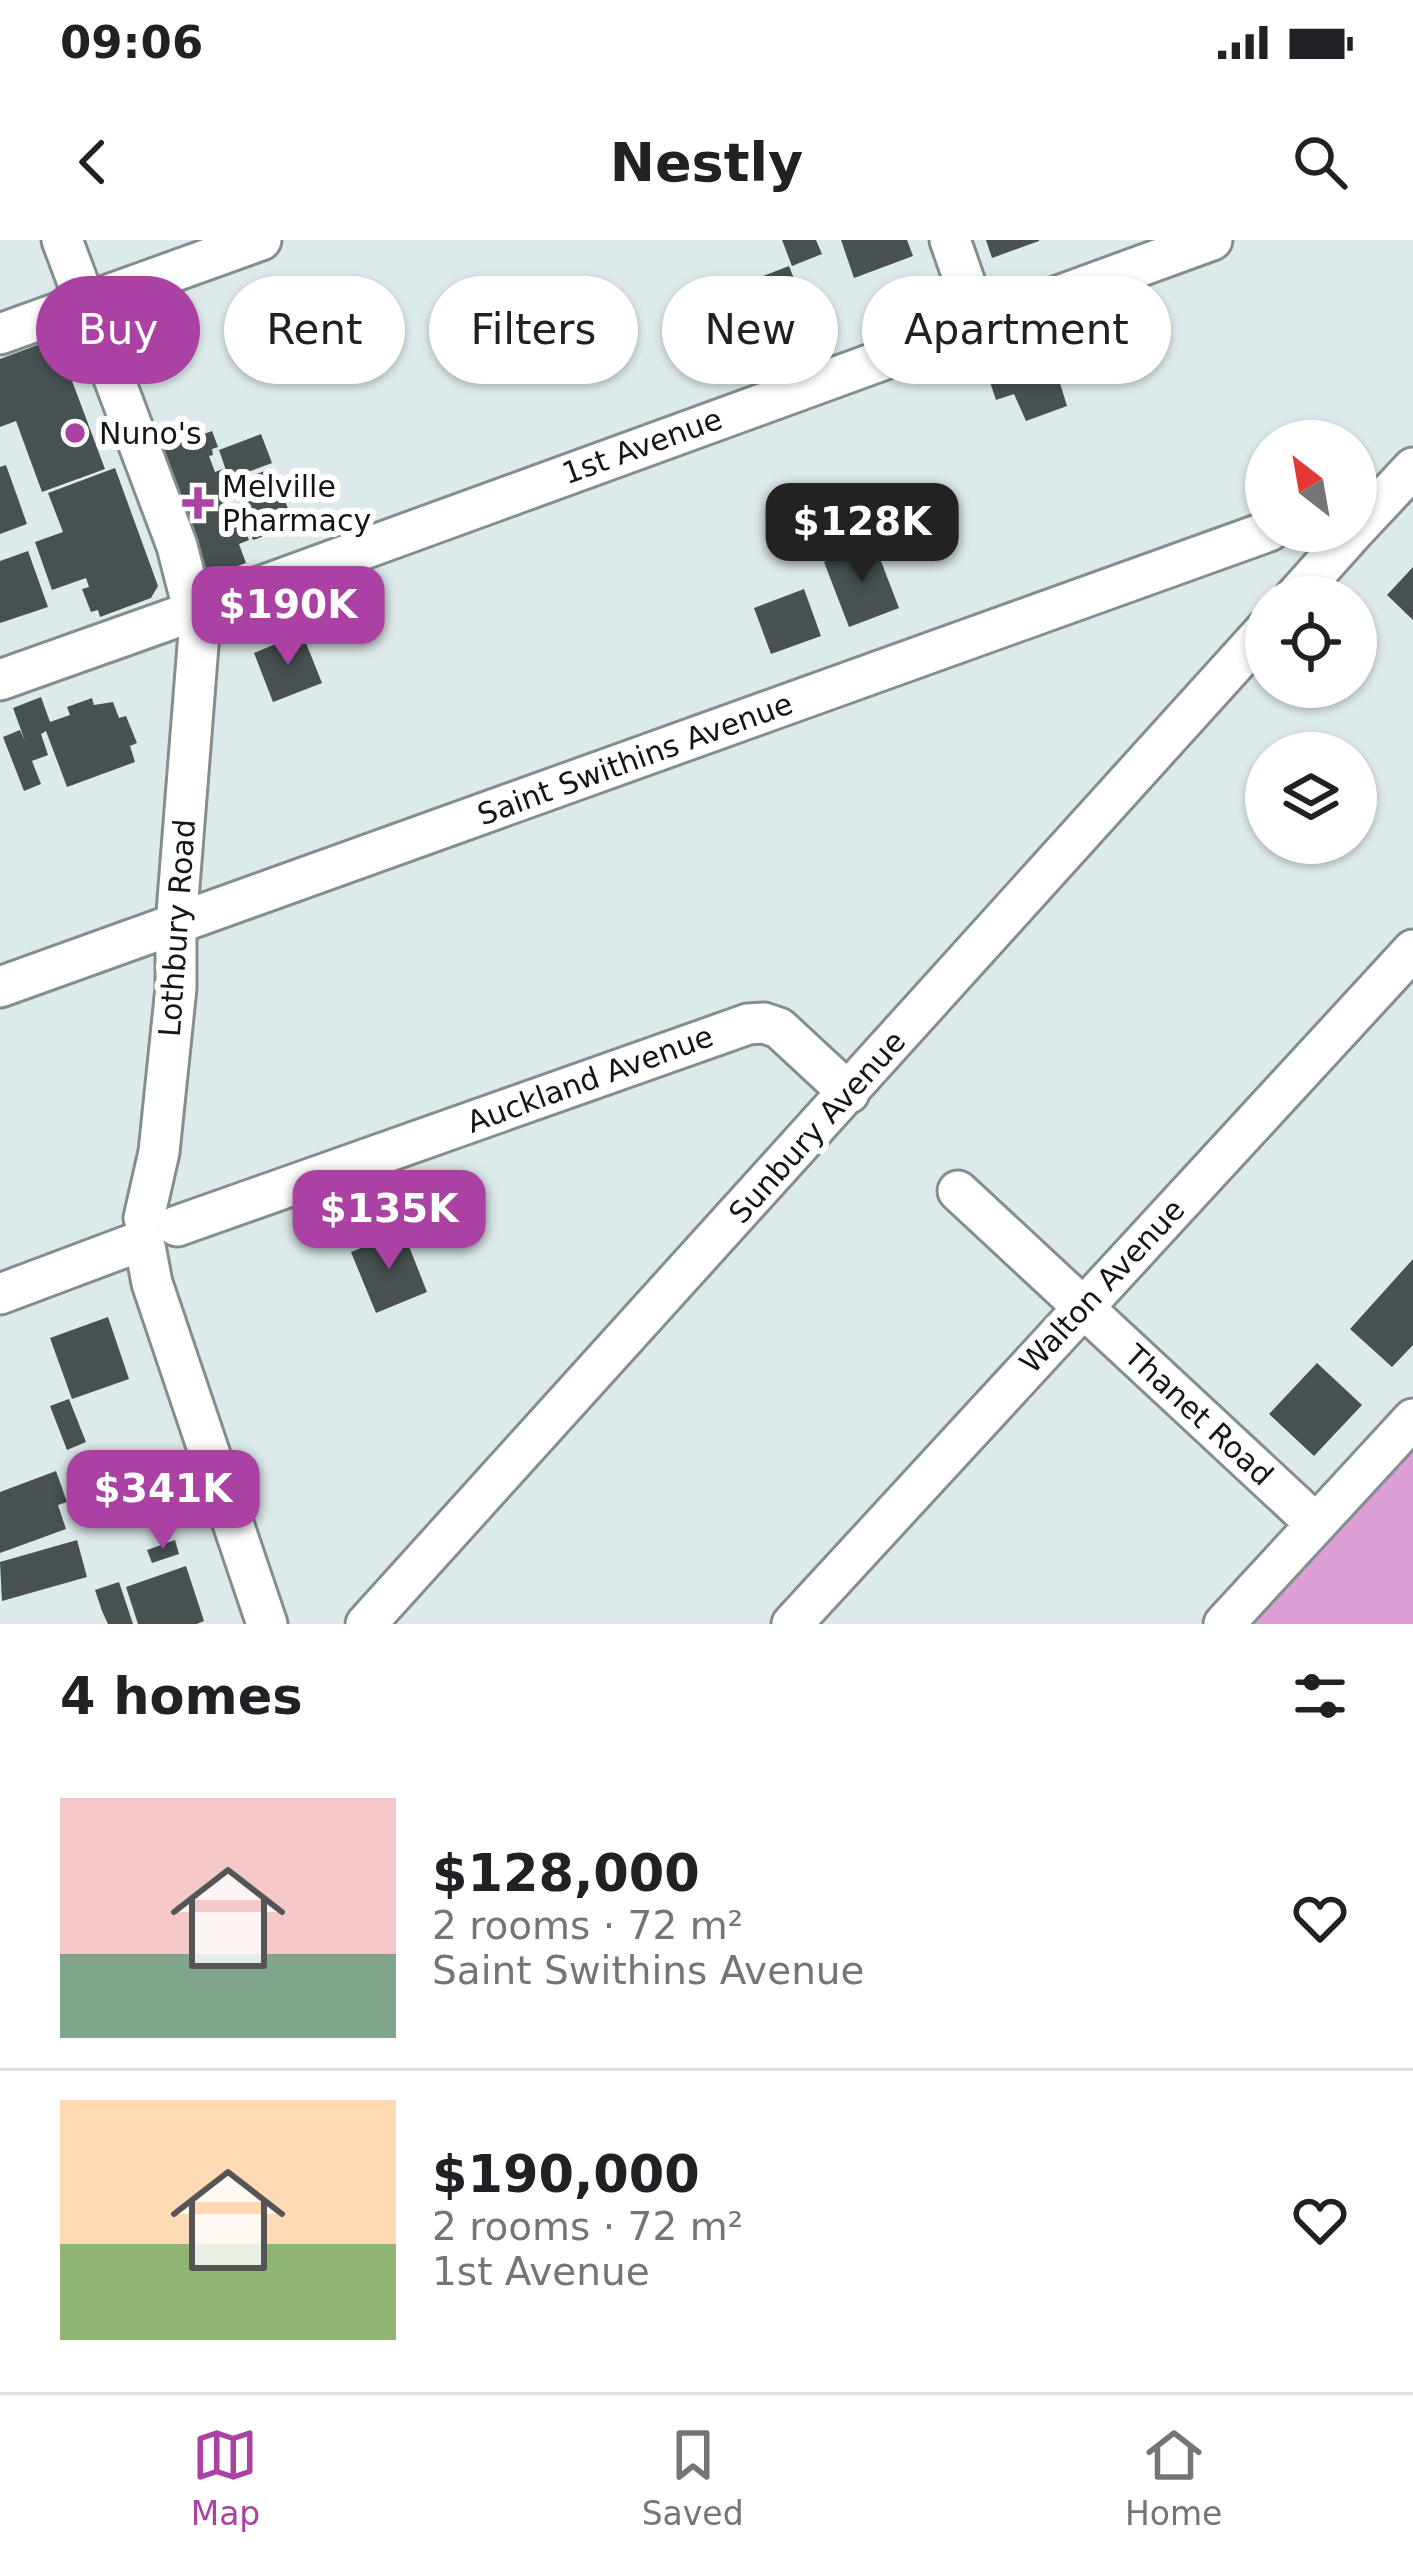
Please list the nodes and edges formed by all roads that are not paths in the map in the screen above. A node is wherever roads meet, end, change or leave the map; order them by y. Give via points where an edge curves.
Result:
1 (62, 240) edge
2 (261, 240) edge
3 (950, 240) edge
4 (1212, 240) edge
5 (75, 276) edge
6 (160, 276) edge
7 (963, 276) edge
8 (1110, 276) edge
9 (36, 321) edge
10 (0, 334) edge
11 (862, 365) edge
12 (116, 384) edge
13 (1404, 477) edge
14 (1377, 506) edge
15 (1245, 540) edge
16 (1335, 552) edge
17 (1314, 576) edge
18 (193, 611) junction
19 (1245, 652) edge
20 (0, 680) edge
21 (176, 925) junction
22 (1413, 950) edge
23 (0, 987) edge
24 (849, 1093) junction
25 (958, 1191) dead end
26 (156, 1233) junction
27 (0, 1294) edge
28 (1082, 1307) junction
29 (1413, 1419) edge
30 (1316, 1523) junction
31 (267, 1624) edge
32 (366, 1624) edge
33 (792, 1624) edge
34 (1225, 1624) edge

1 - 5 street, Lothbury Road
2 - 6 street
3 - 7 street
4 - 8 street, 1st Avenue
9 - 10 street
11 - 18 street, 1st Avenue
12 - 18 street, Lothbury Road via 177,545
13 - 14 street
15 - 21 street, Saint Swithins Avenue
16 - 17 street
18 - 20 street, 1st Avenue
18 - 21 street, Lothbury Road
19 - 24 street, Sunbury Avenue
21 - 23 street, Saint Swithins Avenue
21 - 26 street, Lothbury Road
22 - 28 street, Walton Avenue
24 - 26 street, Auckland Avenue via 779,1028 748,1024 410,1164
24 - 32 street, Sunbury Avenue
25 - 28 street
26 - 27 street, Auckland Avenue
26 - 31 street, Lothbury Road via 147,1268
28 - 30 street, Thanet Road
28 - 33 street, Walton Avenue
29 - 30 street
30 - 34 street

